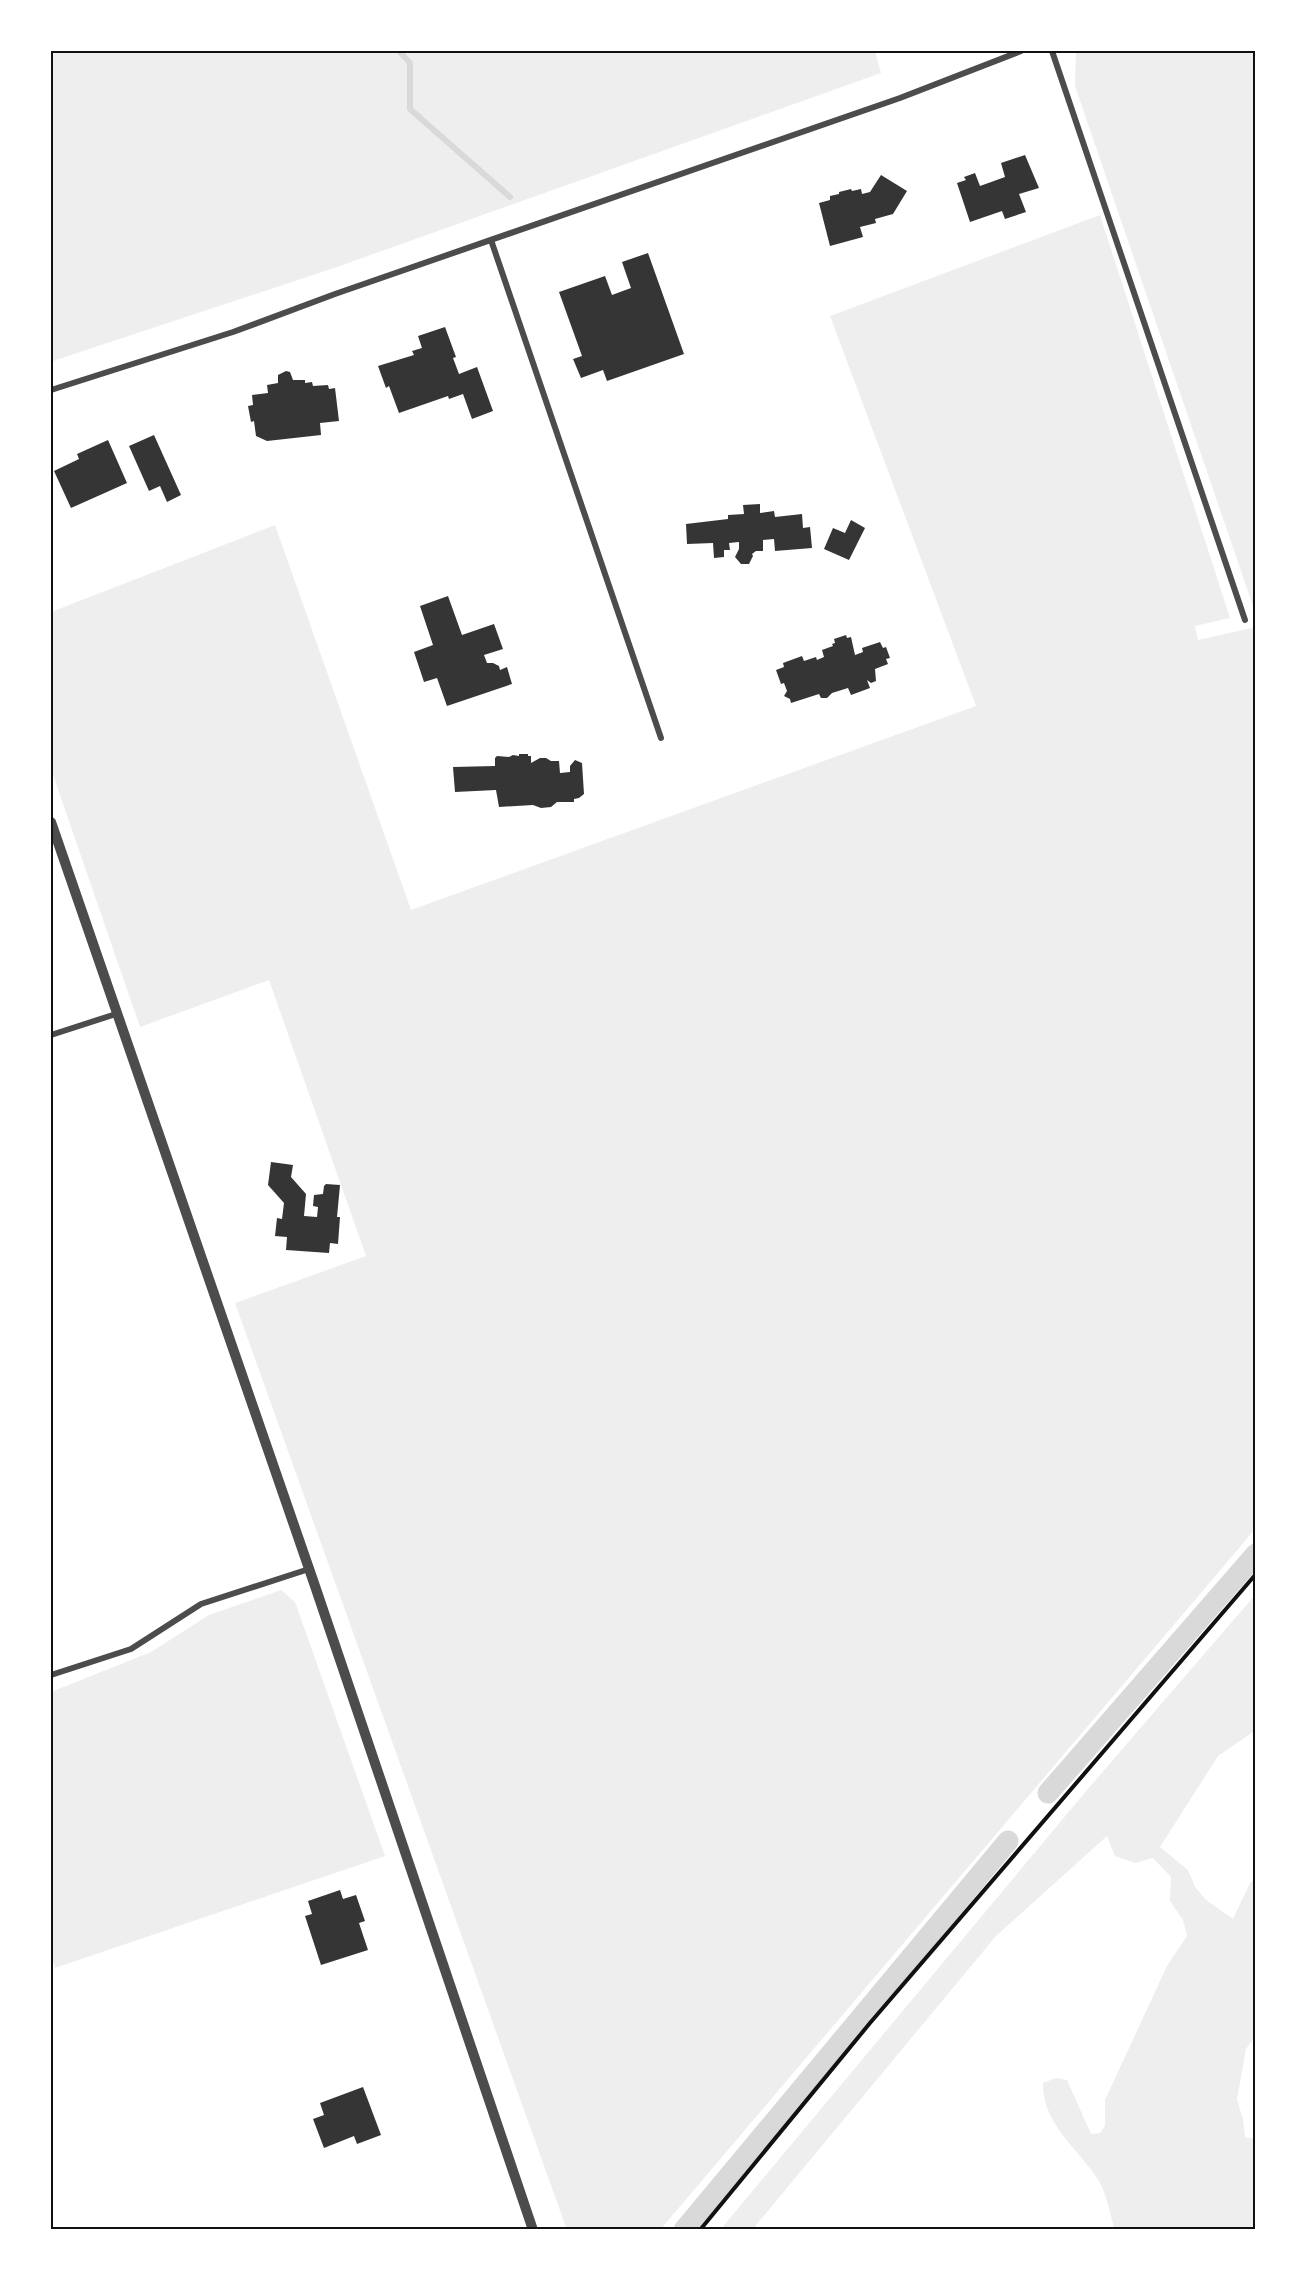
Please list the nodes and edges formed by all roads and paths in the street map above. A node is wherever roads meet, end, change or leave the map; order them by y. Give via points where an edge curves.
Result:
1 (1021, 51) edge
2 (1053, 51) edge
3 (491, 240) junction
4 (51, 390) edge
5 (1245, 620) dead end
6 (661, 738) dead end
7 (51, 822) edge
8 (116, 1014) junction
9 (51, 1035) edge
10 (309, 1569) junction
11 (1256, 1574) edge
12 (51, 1675) edge
13 (533, 2230) edge
14 (700, 2230) edge

1 - 3 street via 900,98
2 - 5 street
3 - 4 street via 233,332
3 - 6 street
7 - 8 street
8 - 9 street
8 - 10 street
10 - 12 street via 201,1604 131,1648
10 - 13 street
11 - 14 path via 870,2023

